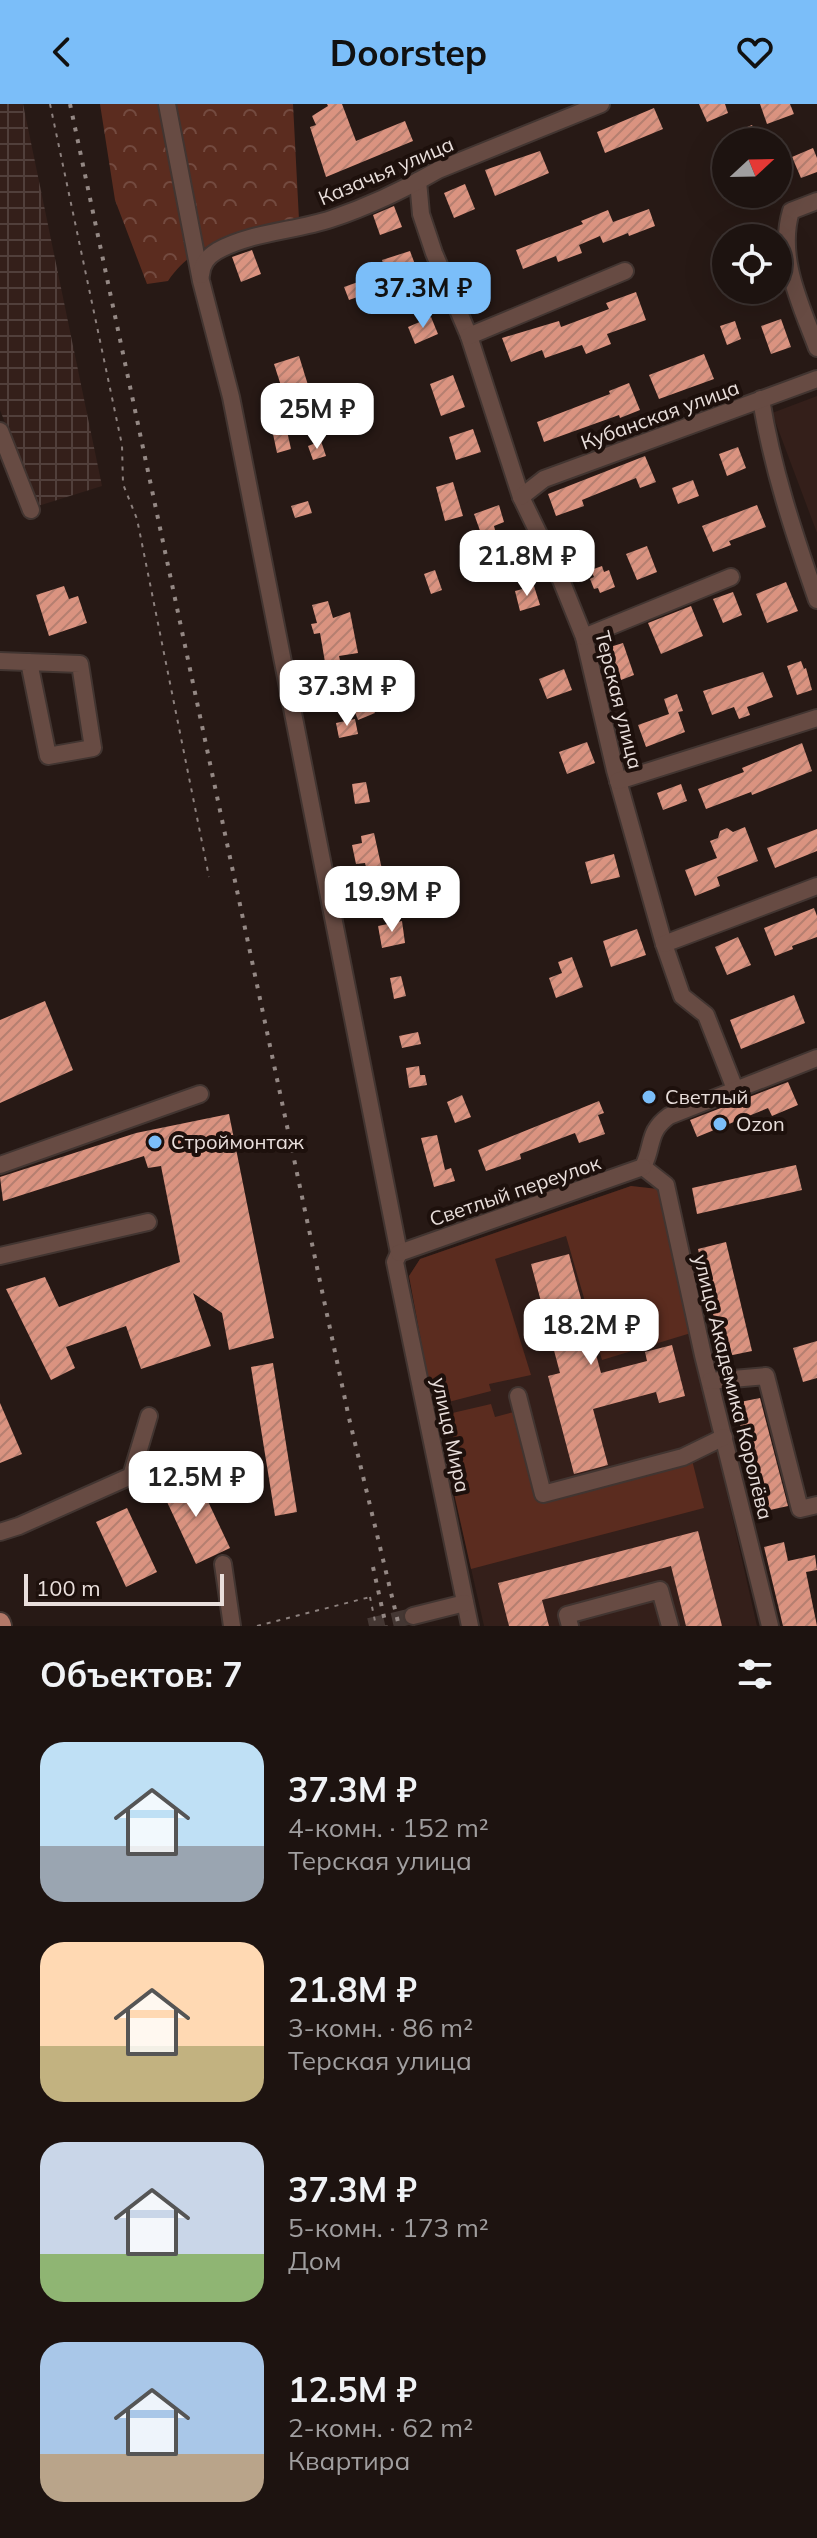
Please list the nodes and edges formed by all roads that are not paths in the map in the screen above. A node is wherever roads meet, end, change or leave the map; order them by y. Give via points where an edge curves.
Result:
1 (167, 104) edge
2 (601, 104) edge
3 (418, 181) junction
4 (817, 201) edge
5 (625, 271) dead end
6 (201, 281) junction
7 (469, 336) junction
8 (817, 348) edge
9 (817, 379) edge
10 (761, 399) junction
11 (0, 431) edge
12 (521, 497) junction
13 (31, 510) dead end
14 (731, 577) dead end
15 (817, 600) edge
16 (584, 637) junction
17 (0, 661) edge
18 (29, 662) junction
19 (817, 718) edge
20 (618, 781) junction
21 (817, 886) edge
22 (664, 944) junction
23 (817, 1058) edge
24 (735, 1089) junction
25 (200, 1094) dead end
26 (0, 1165) edge
27 (643, 1167) junction
28 (148, 1222) dead end
29 (399, 1253) junction
30 (0, 1256) edge
31 (710, 1381) junction
32 (518, 1396) dead end
33 (149, 1416) dead end
34 (724, 1437) junction
35 (817, 1505) edge
36 (0, 1532) edge
37 (223, 1564) dead end
38 (465, 1603) junction
39 (413, 1616) tunnel mouth
40 (232, 1626) edge
41 (470, 1626) edge
42 (570, 1626) edge
43 (670, 1626) edge
44 (770, 1626) edge

1 - 6 street, улица Мира
2 - 3 street, Казачья улица
3 - 6 street, Казачья улица via 332,219 218,251 207,258
3 - 7 street, Терская улица via 421,214
4 - 8 street via 791,211 786,228 788,262
5 - 7 street
6 - 29 street, улица Мира via 231,397
7 - 12 street, Терская улица
9 - 10 street, Кубанская улица
10 - 12 street, Кубанская улица via 544,479
10 - 15 street via 769,448
11 - 13 street
12 - 16 street, Терская улица
14 - 16 street
16 - 20 street, Терская улица
17 - 18 street
18 - 18 street via 80,664 93,748 48,756
19 - 20 street
20 - 22 street, Терская улица
21 - 22 street
22 - 24 street, Терская улица via 682,996 706,1015
23 - 24 street
24 - 27 street via 657,1125
25 - 26 street
27 - 29 street, Светлый переулок
27 - 31 street, улица Академика Королёва via 666,1185
28 - 30 street
29 - 38 street, улица Мира via 395,1262
31 - 34 street, улица Академика Королёва
31 - 35 street via 766,1376 800,1509
32 - 34 street via 543,1494 683,1457
33 - 36 street via 131,1476
34 - 44 street, улица Академика Королёва
37 - 40 street
38 - 39 street
38 - 41 street, улица Мира
42 - 43 street via 567,1615 660,1590

